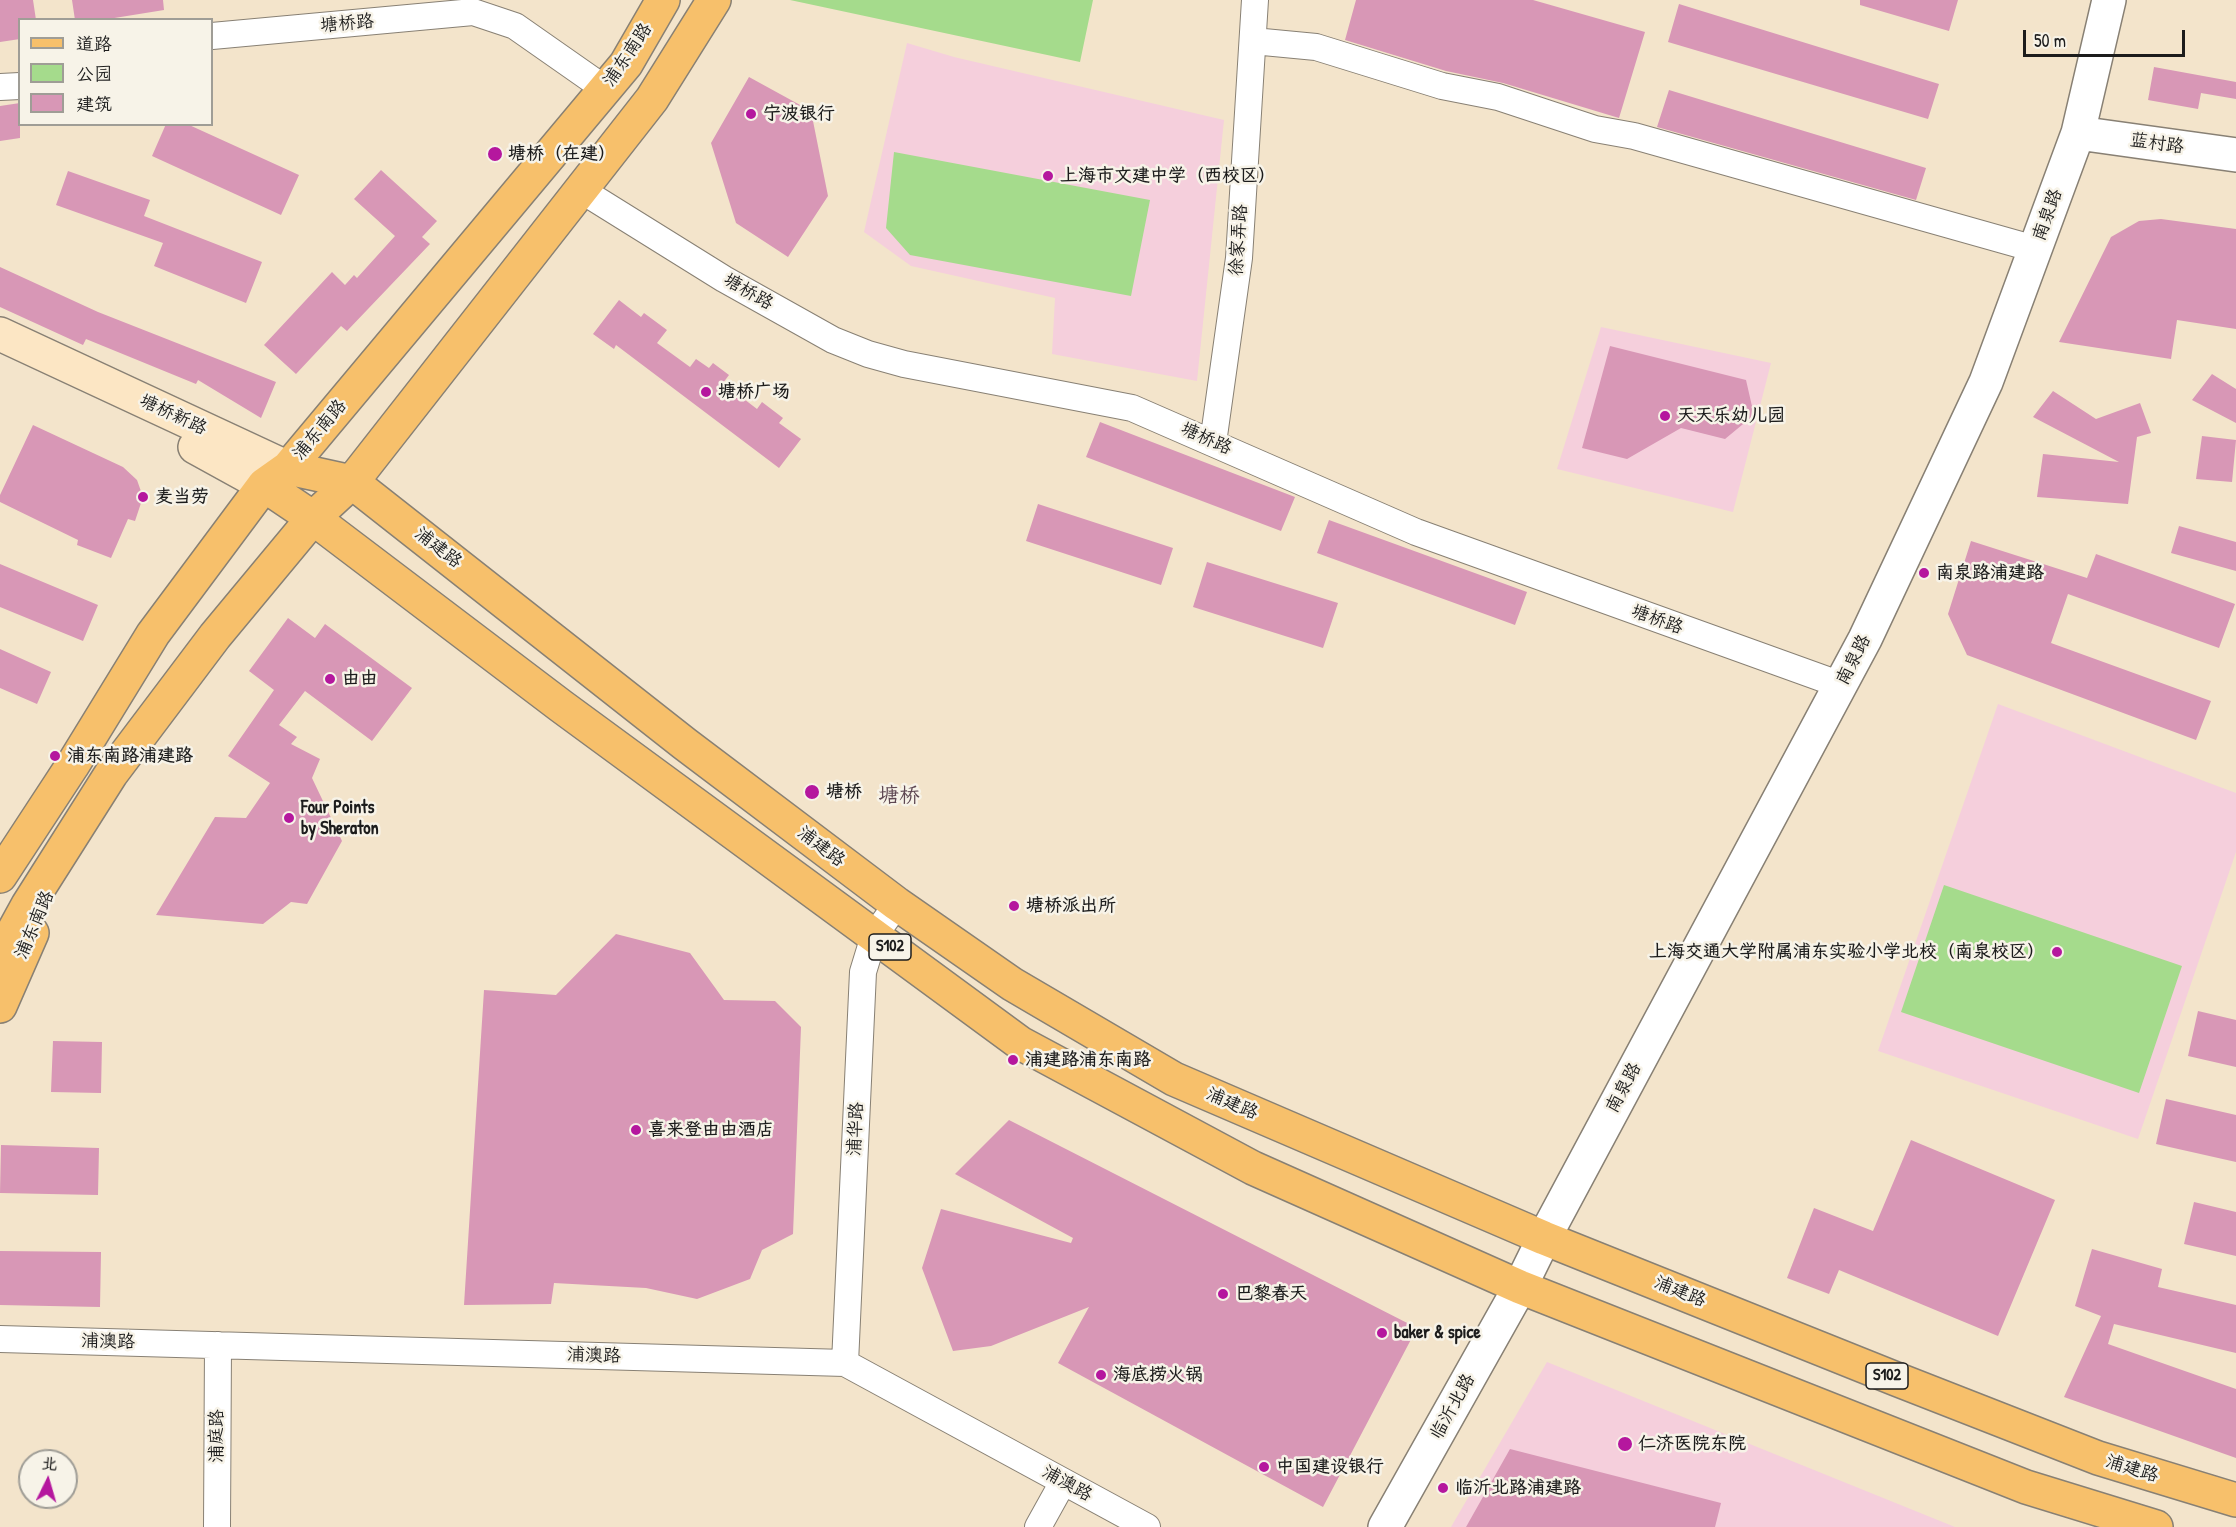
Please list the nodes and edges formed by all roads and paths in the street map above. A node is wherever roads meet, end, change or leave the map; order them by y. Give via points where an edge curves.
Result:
1 (663, 0) edge
2 (714, 0) edge
3 (1256, 0) edge
4 (2109, 0) edge
5 (449, 7) edge
6 (213, 36) edge
7 (1253, 41) junction
8 (18, 86) edge
9 (0, 87) edge
10 (605, 89) junction
11 (2078, 133) junction
12 (2236, 155) edge
13 (581, 190) junction
14 (2035, 249) junction
15 (0, 334) edge
16 (0, 356) edge
17 (1214, 443) junction
18 (276, 477) junction
19 (352, 482) junction
20 (313, 518) junction
21 (1841, 686) junction
22 (67, 844) junction
23 (0, 876) edge
24 (897, 904) junction
25 (874, 936) junction
26 (0, 956) edge
27 (0, 1006) edge
28 (1544, 1238) junction
29 (1520, 1287) junction
30 (0, 1339) edge
31 (218, 1345) junction
32 (845, 1363) junction
33 (1063, 1482) junction
34 (2236, 1500) edge
35 (217, 1527) edge
36 (1038, 1527) edge
37 (1147, 1527) edge
38 (1385, 1527) edge
39 (2156, 1527) edge

1 - 10 main road, 浦东南路 via 626,64
2 - 13 main road, 浦东南路 via 652,99
3 - 7 street, 徐家弄路
4 - 11 street, 南泉路
5 - 6 street, 塘桥路
5 - 10 street, 塘桥路 via 515,26
7 - 14 street via 1316,47 1442,86 1498,97 1595,129 1634,136
7 - 17 street, 徐家弄路 via 1239,258
8 - 9 street
10 - 18 main road, 浦东南路
11 - 12 street, 蓝村路
11 - 14 street, 南泉路
13 - 17 street, 塘桥路 via 724,279 833,340 867,354 1115,402
13 - 19 main road, 浦东南路
14 - 21 street, 南泉路 via 1986,382
15 - 18 main road, 塘桥新路
16 - 18 main road, 塘桥新路
17 - 21 street, 塘桥路 via 1416,532
18 - 19 main road, 塘桥新路
18 - 20 main road, 塘桥新路
18 - 23 main road, 浦东南路 via 153,634
19 - 20 main road, 浦东南路
19 - 24 main road, 浦建路 / S102 via 685,744
20 - 22 main road, 浦东南路 via 215,636 111,774
20 - 25 main road, S102
21 - 28 street, 南泉路
22 - 26 main road, 浦东南路
22 - 27 main road, 浦东南路
24 - 25 street, 浦华路
24 - 28 main road, 浦建路 / S102 via 1012,984 1174,1079
25 - 29 main road, S102 via 1020,1043 1253,1168
25 - 32 street, 浦华路 via 863,972
28 - 29 street, 南泉路
28 - 34 main road, 浦建路 / S102 via 2098,1458
29 - 38 street, 临沂北路
29 - 39 main road, S102 via 2026,1486
30 - 31 street, 浦澳路
31 - 32 street, 浦澳路
31 - 35 street, 浦庭路
32 - 33 street, 浦澳路
33 - 36 street
33 - 37 street, 浦澳路

